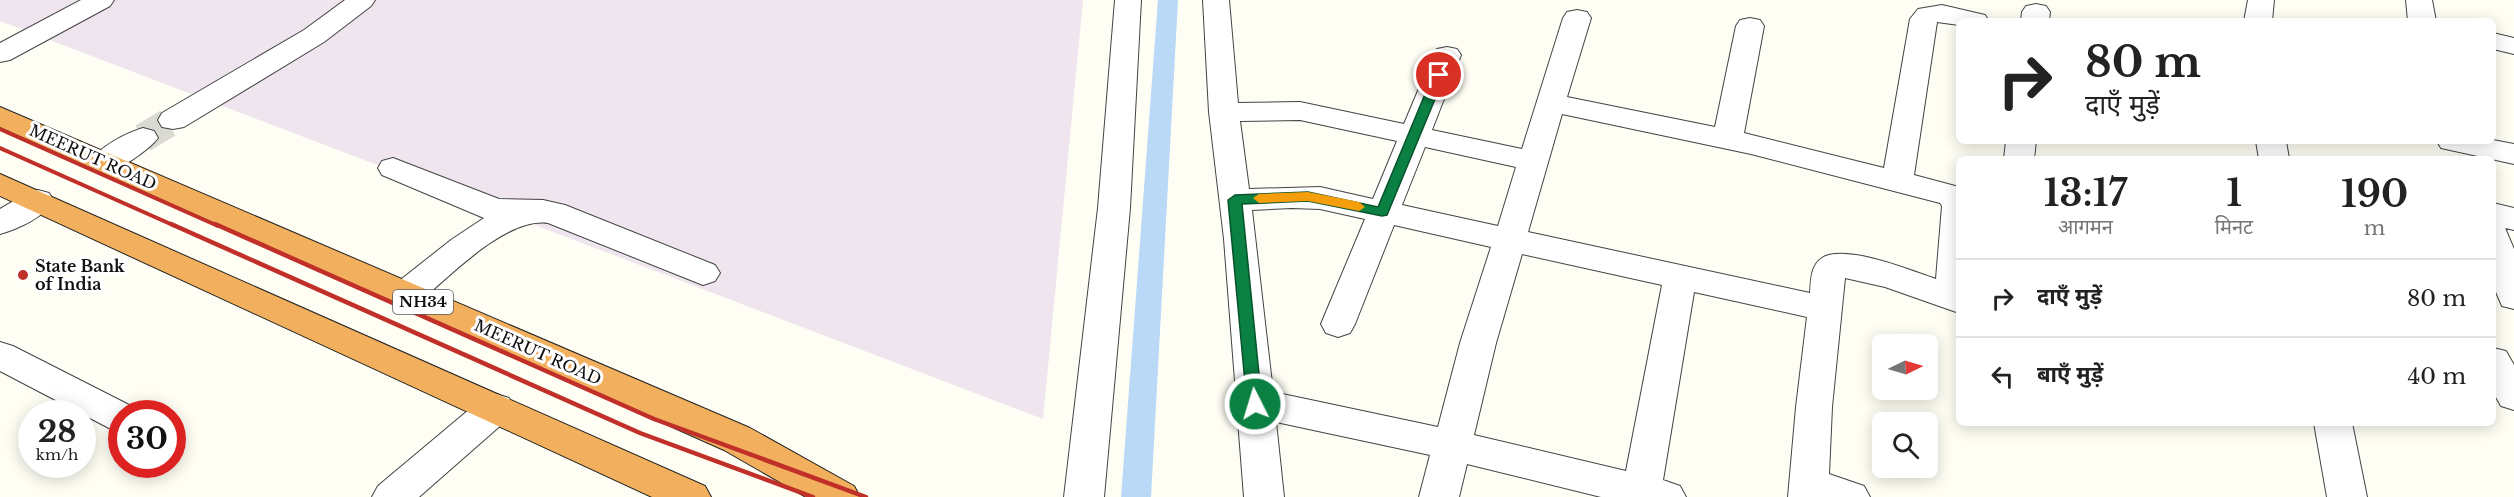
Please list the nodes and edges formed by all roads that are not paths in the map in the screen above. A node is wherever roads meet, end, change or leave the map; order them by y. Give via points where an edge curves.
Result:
1 (101, 0) edge
2 (362, 0) edge
3 (1128, 0) edge
4 (1216, 0) edge
5 (2262, 0) edge
6 (2419, 0) edge
7 (1577, 18) dead end
8 (1961, 18) edge
9 (2259, 18) edge
10 (2422, 18) edge
11 (1750, 26) dead end
12 (2496, 42) edge
13 (2514, 46) edge
14 (0, 54) edge
15 (1447, 55) dead end
16 (1551, 103) junction
17 (1224, 112) junction
18 (0, 116) edge
19 (173, 120) tunnel mouth
20 (1413, 135) junction
21 (143, 138) tunnel mouth
22 (1728, 140) junction
23 (2460, 146) edge
24 (2514, 154) edge
25 (1533, 161) junction
26 (105, 162) junction
27 (393, 168) dead end
28 (1896, 181) junction
29 (0, 184) edge
30 (1956, 199) edge
31 (1235, 200) junction
32 (38, 201) junction
33 (526, 212) junction
34 (1382, 212) junction
35 (2496, 215) edge
36 (2514, 219) edge
37 (0, 223) edge
38 (1510, 240) junction
39 (2496, 245) edge
40 (1956, 269) edge
41 (703, 273) dead end
42 (1680, 277) junction
43 (406, 294) junction
44 (2514, 297) edge
45 (1955, 300) edge
46 (1825, 309) junction
47 (2496, 310) edge
48 (2514, 313) edge
49 (1338, 324) dead end
50 (0, 356) edge
51 (2496, 366) edge
52 (2514, 396) edge
53 (1255, 404) junction
54 (496, 408) junction
55 (108, 411) edge
56 (2324, 426) edge
57 (1452, 445) junction
58 (1808, 490) edge
59 (1654, 494) edge
60 (392, 497) edge
61 (691, 497) edge
62 (840, 497) edge
63 (1084, 497) edge
64 (1264, 497) edge
65 (1439, 497) edge
66 (1850, 497) edge
67 (2347, 497) edge

1 - 14 street
2 - 19 street via 314,36
3 - 63 street via 1114,208
4 - 17 street
5 - 9 street
6 - 10 street
7 - 16 street
8 - 28 street via 1942,14 1924,19
11 - 22 street
12 - 13 street
15 - 20 street
16 - 22 street
16 - 25 street
17 - 20 street via 1300,111
17 - 31 street
18 - 26 highway, MEERUT ROAD / NH34
20 - 25 street
20 - 34 street
21 - 26 street
22 - 28 street
23 - 24 street
25 - 38 street
26 - 43 highway, MEERUT ROAD / NH34
27 - 33 street via 495,210
28 - 30 street
29 - 32 highway
31 - 34 street via 1308,197
31 - 53 street
32 - 37 street
32 - 54 highway
33 - 41 street via 554,213
33 - 43 street via 486,232
34 - 38 street
34 - 49 street
35 - 36 street
38 - 42 street
38 - 57 street
39 - 44 street
40 - 45 street
42 - 46 street
42 - 59 street
43 - 62 highway, MEERUT ROAD / NH34 via 737,439
45 - 46 street via 1911,283 1843,265 1829,270
46 - 58 street
47 - 48 street
50 - 55 street
51 - 52 street
53 - 57 street
53 - 64 street
54 - 60 street
54 - 61 highway
56 - 67 street
57 - 59 street
57 - 65 street
58 - 66 street

